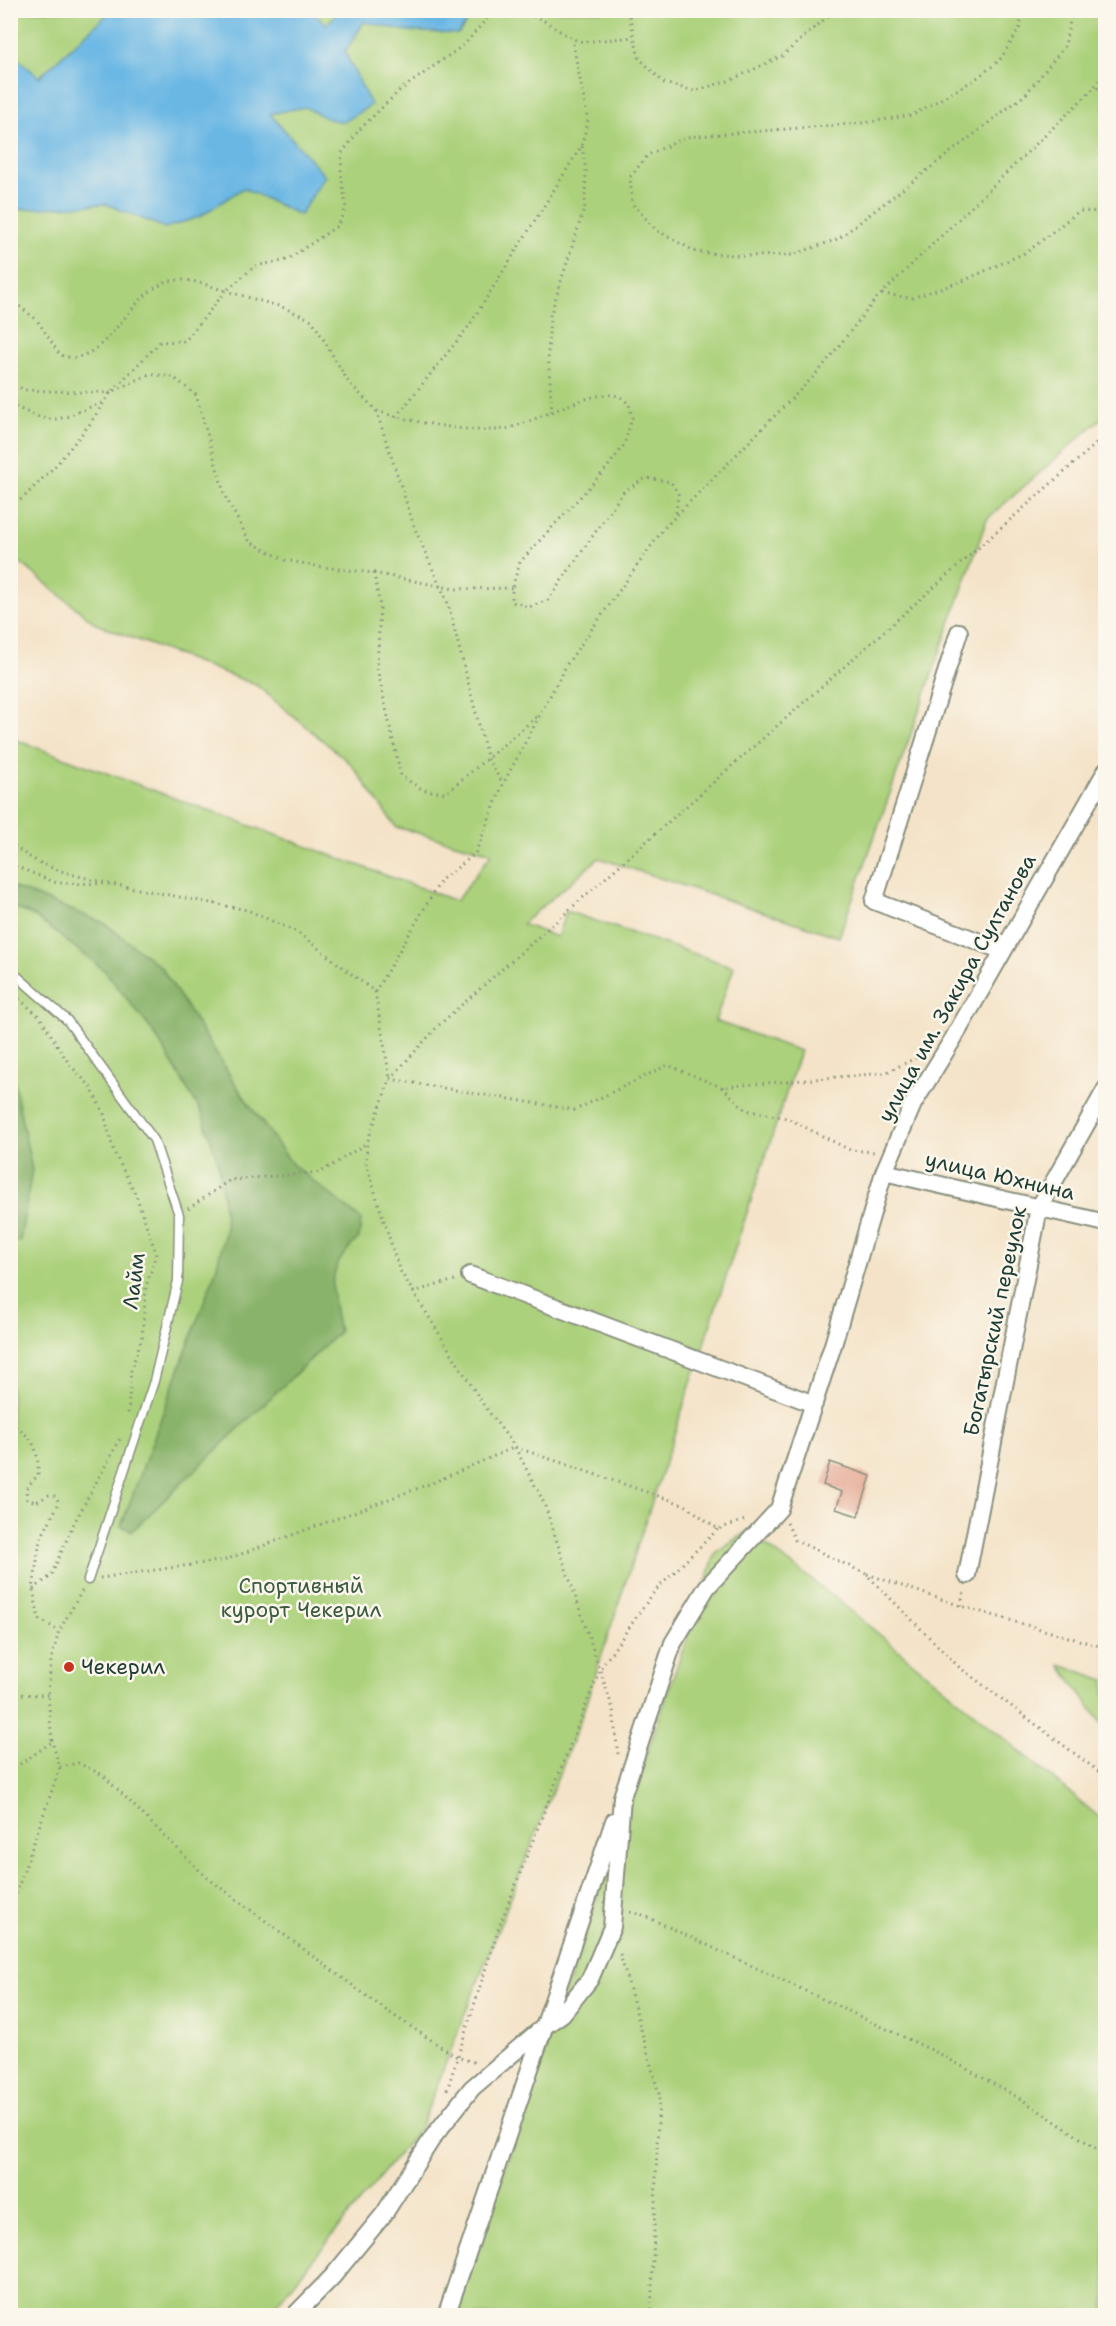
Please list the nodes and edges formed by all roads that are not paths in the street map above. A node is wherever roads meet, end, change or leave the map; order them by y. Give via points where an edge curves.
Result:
1 (959, 632) dead end
2 (1106, 771) edge
3 (1003, 951) junction
4 (10, 970) edge
5 (1106, 1089) edge
6 (884, 1172) junction
7 (1039, 1208) junction
8 (1106, 1223) edge
9 (470, 1275) road end
10 (814, 1404) junction
11 (967, 1575) dead end
12 (88, 1580) road end
13 (622, 1797) junction
14 (546, 2025) junction
15 (294, 2316) edge
16 (446, 2316) edge

1 - 3 street via 873,901
2 - 3 street, улица им. Закира Султанова
3 - 6 street, улица им. Закира Султанова via 913,1104
4 - 12 lane via 67,1020 154,1140 179,1215 178,1281 154,1381
5 - 7 street, Богатырский переулок
6 - 7 street, улица Юхнина
6 - 10 street, улица им. Закира Султанова
7 - 8 street, улица Юхнина
7 - 11 street, Богатырский переулок
9 - 10 street
10 - 13 street, улица им. Закира Султанова via 779,1509 707,1587 674,1643
13 - 14 street
13 - 14 street via 612,1927 590,1979 562,2014
14 - 15 street via 472,2088 433,2138 384,2214
14 - 16 street

